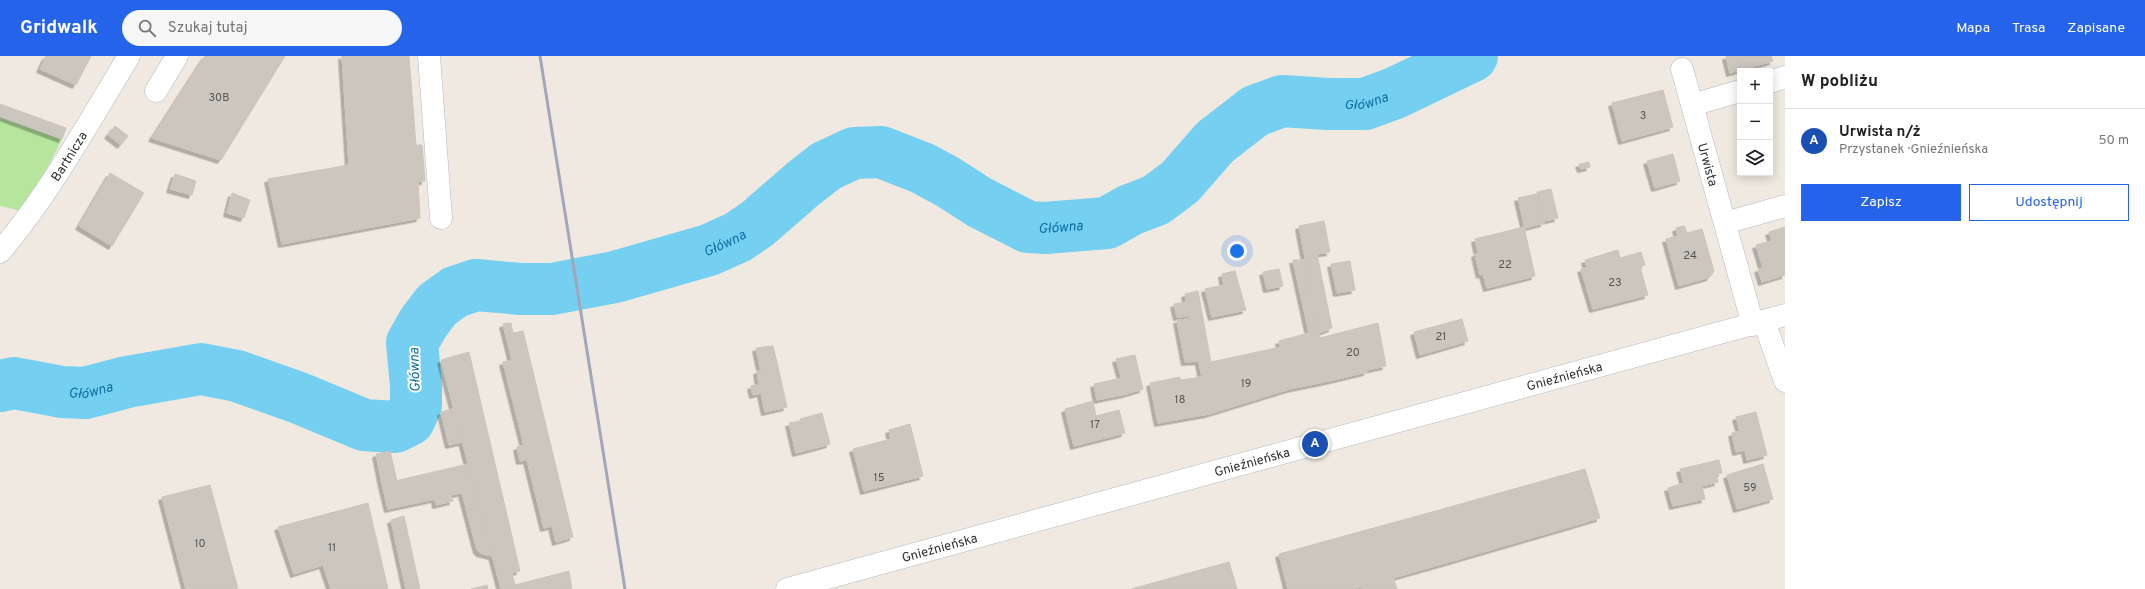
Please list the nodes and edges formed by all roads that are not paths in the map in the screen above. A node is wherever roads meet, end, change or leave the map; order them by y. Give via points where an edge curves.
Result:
1 (129, 56) edge
2 (177, 56) edge
3 (429, 56) edge
4 (1682, 69) dead end
5 (1785, 78) edge
6 (1773, 81) edge
7 (156, 91) dead end
8 (1737, 92) edge
9 (1692, 105) junction
10 (1785, 206) edge
11 (441, 218) dead end
12 (1725, 223) junction
13 (0, 252) edge
14 (1785, 315) edge
15 (1758, 323) junction
16 (1785, 381) edge
17 (787, 589) edge

1 - 13 street, Bartnicza via 76,143 16,233
2 - 7 street
3 - 11 street
4 - 9 street, Urwista
5 - 6 street
8 - 9 street
9 - 12 street, Urwista
10 - 12 street
12 - 15 street, Urwista
14 - 15 street, Gnieźnieńska
15 - 16 street, Urwista
15 - 17 street, Gnieźnieńska

